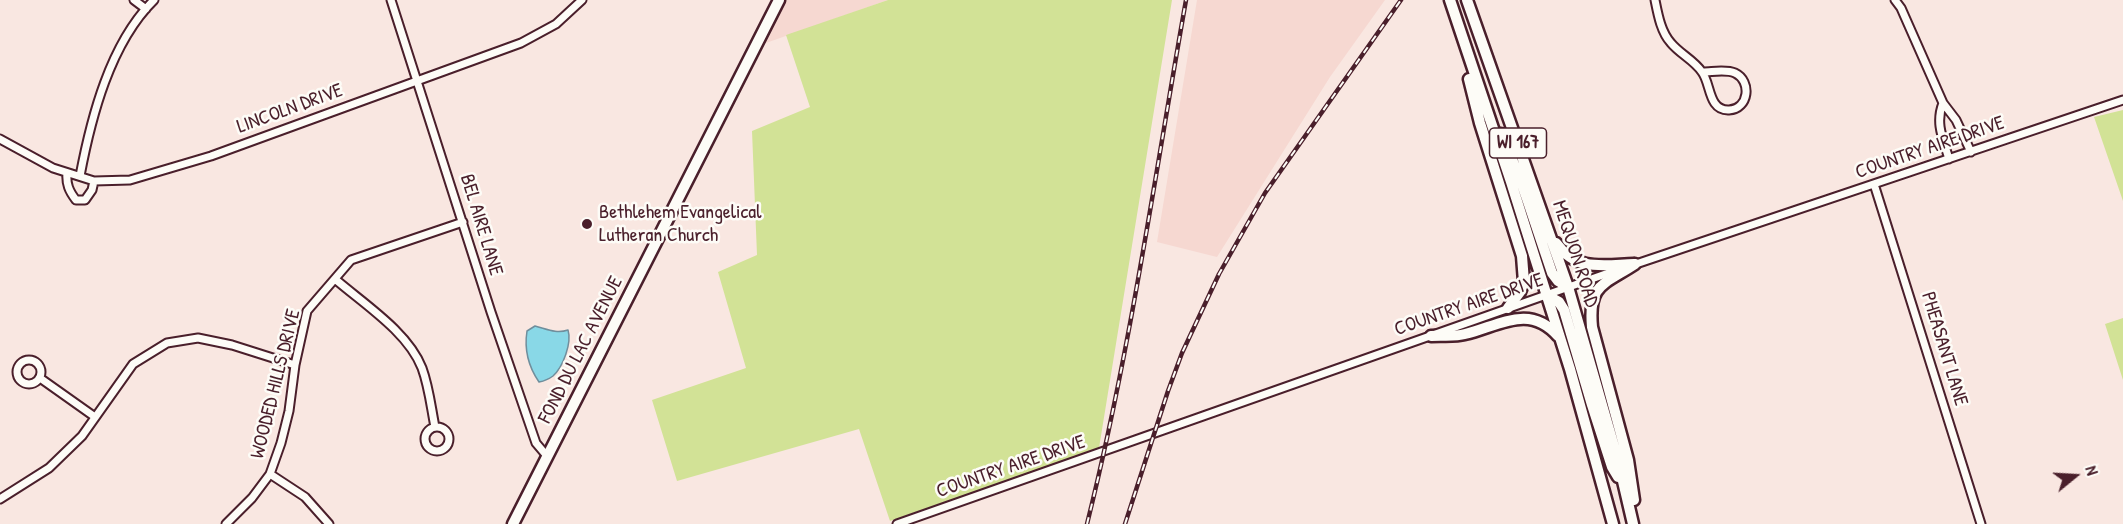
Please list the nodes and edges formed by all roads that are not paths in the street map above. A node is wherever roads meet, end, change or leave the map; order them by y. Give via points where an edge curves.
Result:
1 (134, 0) edge
2 (154, 0) edge
3 (391, 0) edge
4 (582, 0) edge
5 (779, 0) edge
6 (1450, 0) edge
7 (1467, 0) edge
8 (1655, 0) edge
9 (1895, 0) edge
10 (146, 9) junction
11 (1469, 58) junction
12 (1703, 72) junction
13 (418, 80) junction
14 (1479, 89) junction
15 (2123, 100) edge
16 (1943, 103) junction
17 (0, 140) edge
18 (1971, 152) junction
19 (1950, 159) junction
20 (68, 173) junction
21 (80, 176) junction
22 (94, 181) junction
23 (1874, 184) junction
24 (463, 222) junction
25 (1550, 234) junction
26 (1635, 264) junction
27 (335, 279) junction
28 (1568, 287) junction
29 (1546, 295) junction
30 (1508, 309) junction
31 (1431, 336) junction
32 (1560, 339) junction
33 (295, 364) junction
34 (40, 378) dead end
35 (95, 417) junction
36 (435, 427) dead end
37 (547, 456) junction
38 (270, 474) junction
39 (1626, 494) junction
40 (0, 499) edge
41 (226, 524) edge
42 (329, 524) edge
43 (513, 524) edge
44 (897, 524) edge
45 (1613, 524) edge
46 (1634, 524) edge
47 (1981, 524) edge

1 - 10 street
2 - 10 street
3 - 13 street, BEL AIRE LANE
4 - 13 street, LINCOLN DRIVE via 556,24 521,43
5 - 37 main road, FOND DU LAC AVENUE
6 - 11 main road, MEQUON ROAD / WI 167
7 - 25 main road, MEQUON ROAD / WI 167
8 - 12 street via 1660,24 1670,42
9 - 16 street
10 - 21 street via 126,36 103,88
11 - 14 main road, MEQUON ROAD / WI 167
11 - 30 main road via 1469,79 1480,123 1525,271 1520,292
12 - 12 street via 1711,99 1719,108 1730,110 1746,98 1744,80 1736,73
13 - 22 street, LINCOLN DRIVE via 211,156 130,180
13 - 24 street, BEL AIRE LANE
14 - 28 main road via 1520,178 1552,273
14 - 29 main road, MEQUON ROAD / WI 167
15 - 18 street, COUNTRY AIRE DRIVE
16 - 18 street
16 - 19 street via 1939,124
17 - 20 street, LINCOLN DRIVE
18 - 19 street, COUNTRY AIRE DRIVE
19 - 23 street, COUNTRY AIRE DRIVE
20 - 21 street, LINCOLN DRIVE
20 - 22 street via 69,191 76,200 85,200
21 - 22 street, LINCOLN DRIVE
23 - 26 street, COUNTRY AIRE DRIVE
23 - 47 street, PHEASANT LANE
24 - 27 street, WOODED HILLS DRIVE via 351,260
24 - 37 street, BEL AIRE LANE via 536,443
25 - 26 main road via 1562,251 1577,262
25 - 28 main road, MEQUON ROAD / WI 167
26 - 28 street, COUNTRY AIRE DRIVE
26 - 46 main road via 1596,291 1591,311 1628,460 1636,510
27 - 33 street, WOODED HILLS DRIVE via 307,311
27 - 36 street via 402,337 421,366
28 - 29 street, COUNTRY AIRE DRIVE
28 - 39 main road, MEQUON ROAD / WI 167
29 - 30 street, COUNTRY AIRE DRIVE
29 - 32 main road, MEQUON ROAD / WI 167
29 - 39 main road via 1564,310 1612,467
30 - 31 street, COUNTRY AIRE DRIVE
31 - 32 main road via 1462,335 1517,318 1530,318 1546,324
31 - 44 street, COUNTRY AIRE DRIVE
32 - 45 main road, MEQUON ROAD / WI 167
33 - 35 street via 198,338 167,344 134,364
33 - 38 street, WOODED HILLS DRIVE via 289,411
34 - 35 street
35 - 40 street via 82,436 49,468
37 - 43 main road, FOND DU LAC AVENUE
38 - 41 street, WOODED HILLS DRIVE
38 - 42 street via 305,497
39 - 46 main road, MEQUON ROAD / WI 167

